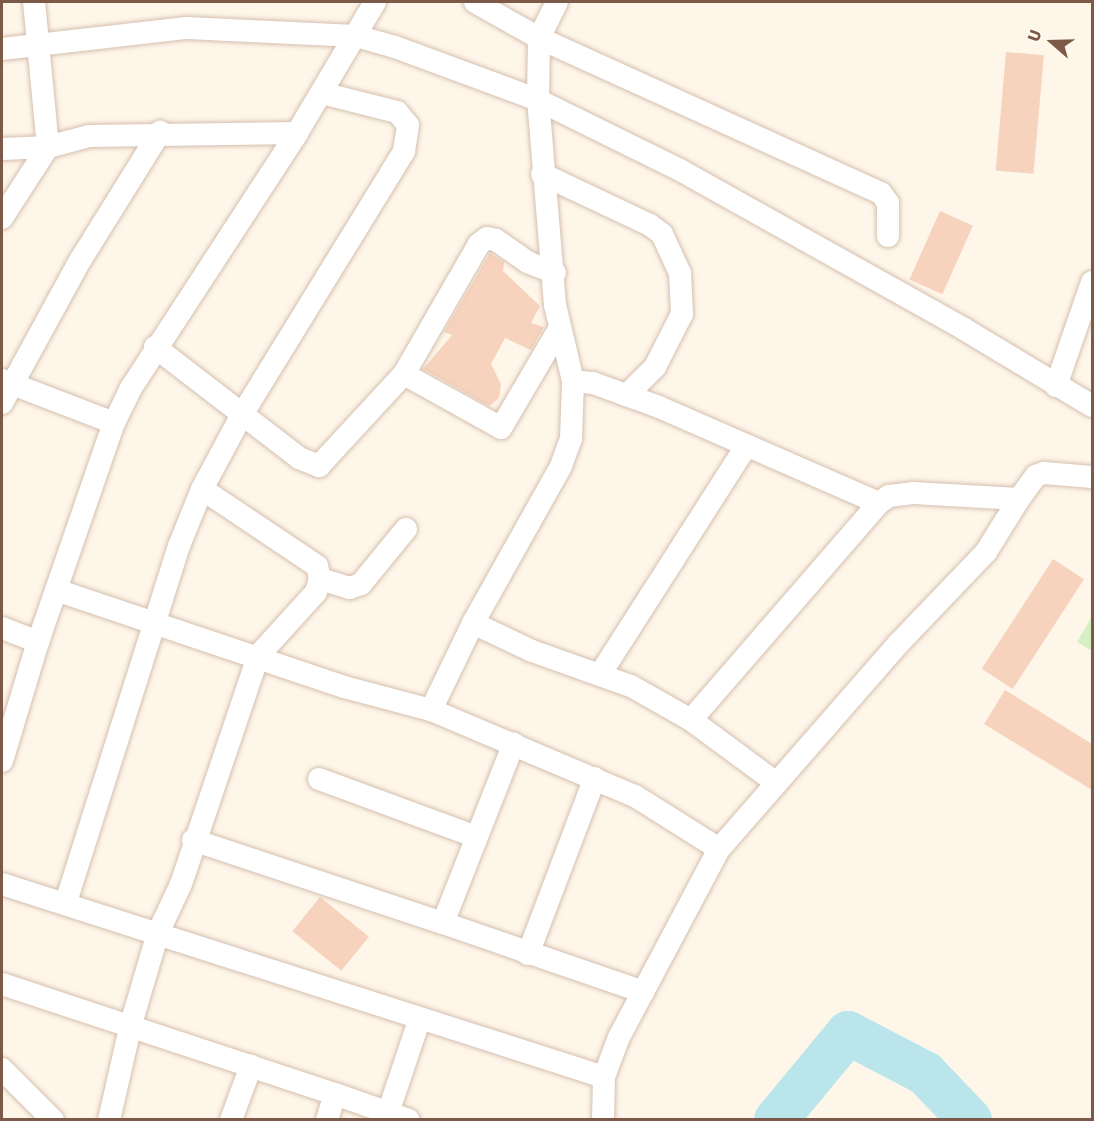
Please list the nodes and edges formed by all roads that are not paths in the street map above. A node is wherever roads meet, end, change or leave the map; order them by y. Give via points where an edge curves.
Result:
1 (34, 2) edge
2 (375, 2) edge
3 (474, 2) edge
4 (557, 2) edge
5 (356, 36) junction
6 (539, 38) junction
7 (38, 44) junction
8 (2, 49) edge
9 (322, 93) junction
10 (538, 100) junction
11 (160, 132) junction
12 (297, 134) junction
13 (48, 147) junction
14 (2, 149) edge
15 (542, 174) junction
16 (2, 218) edge
17 (888, 236) dead end
18 (555, 273) junction
19 (1092, 282) edge
20 (559, 329) junction
21 (155, 347) junction
22 (404, 374) junction
23 (573, 381) junction
24 (1056, 386) junction
25 (4, 389) edge
26 (627, 395) junction
27 (1092, 406) edge
28 (243, 413) junction
29 (114, 423) junction
30 (745, 448) junction
31 (1092, 477) edge
32 (202, 489) junction
33 (1019, 499) junction
34 (879, 503) junction
35 (406, 529) dead end
36 (320, 579) junction
37 (57, 590) junction
38 (154, 622) junction
39 (473, 623) junction
40 (2, 628) edge
41 (38, 642) junction
42 (258, 656) junction
43 (601, 673) junction
44 (431, 710) junction
45 (691, 720) junction
46 (5, 734) edge
47 (514, 743) junction
48 (2, 761) edge
49 (595, 778) junction
50 (319, 779) dead end
51 (776, 782) junction
52 (477, 837) junction
53 (193, 840) junction
54 (720, 849) junction
55 (2, 884) edge
56 (66, 902) junction
57 (443, 923) junction
58 (158, 933) junction
59 (528, 954) junction
60 (2, 984) edge
61 (643, 992) junction
62 (420, 1018) junction
63 (131, 1024) junction
64 (251, 1066) junction
65 (2, 1069) edge
66 (604, 1077) junction
67 (335, 1094) junction
68 (398, 1116) edge
69 (53, 1119) edge
70 (109, 1119) edge
71 (231, 1119) edge
72 (327, 1119) edge
73 (603, 1119) edge

1 - 7 street
2 - 5 street
3 - 6 street
4 - 6 street
5 - 7 street via 187,28
5 - 9 street
5 - 10 street
6 - 10 street
6 - 17 street via 881,194 888,203
7 - 8 street
7 - 13 street
9 - 12 street
9 - 28 street via 398,112 408,125 408,137 404,151
10 - 15 street
10 - 24 street via 680,170 964,329
11 - 12 street
11 - 13 street via 89,136
11 - 25 street
12 - 21 street
13 - 14 street
13 - 16 street
15 - 18 street
15 - 26 street via 650,225 662,234 680,273 682,314 655,367
18 - 20 street
18 - 22 street via 527,262 487,238 479,244
19 - 24 street
20 - 22 street via 501,428
20 - 23 street
21 - 28 street
21 - 29 street
22 - 28 street via 319,466 299,458
23 - 26 street
23 - 39 street via 571,439 561,466
24 - 27 street
25 - 29 street
26 - 30 street
28 - 32 street
29 - 37 street
30 - 34 street
30 - 43 street
31 - 33 street via 1044,473 1036,476
32 - 36 street via 317,566
32 - 38 street
33 - 34 street via 923,493 889,496
33 - 51 street via 987,552
34 - 45 street
35 - 36 street via 361,584 350,588
36 - 42 street via 316,592
37 - 38 street
37 - 41 street
38 - 42 street
38 - 56 street
39 - 43 street via 532,651
39 - 44 street
40 - 41 street
41 - 46 street
42 - 44 street via 344,687
42 - 53 street
43 - 45 street
44 - 47 street
45 - 51 street
46 - 48 street
47 - 49 street
47 - 52 street
49 - 54 street via 634,796
49 - 59 street
50 - 52 street
51 - 54 street
52 - 57 street
53 - 57 street
53 - 58 street via 181,884
54 - 61 street
55 - 56 street
56 - 58 street
57 - 59 street
58 - 62 street
58 - 63 street
59 - 61 street
60 - 63 street
61 - 66 street via 619,1037
62 - 66 street
62 - 68 street
63 - 64 street
63 - 70 street
64 - 67 street
64 - 71 street
65 - 69 street
66 - 73 street
67 - 68 street
67 - 72 street

